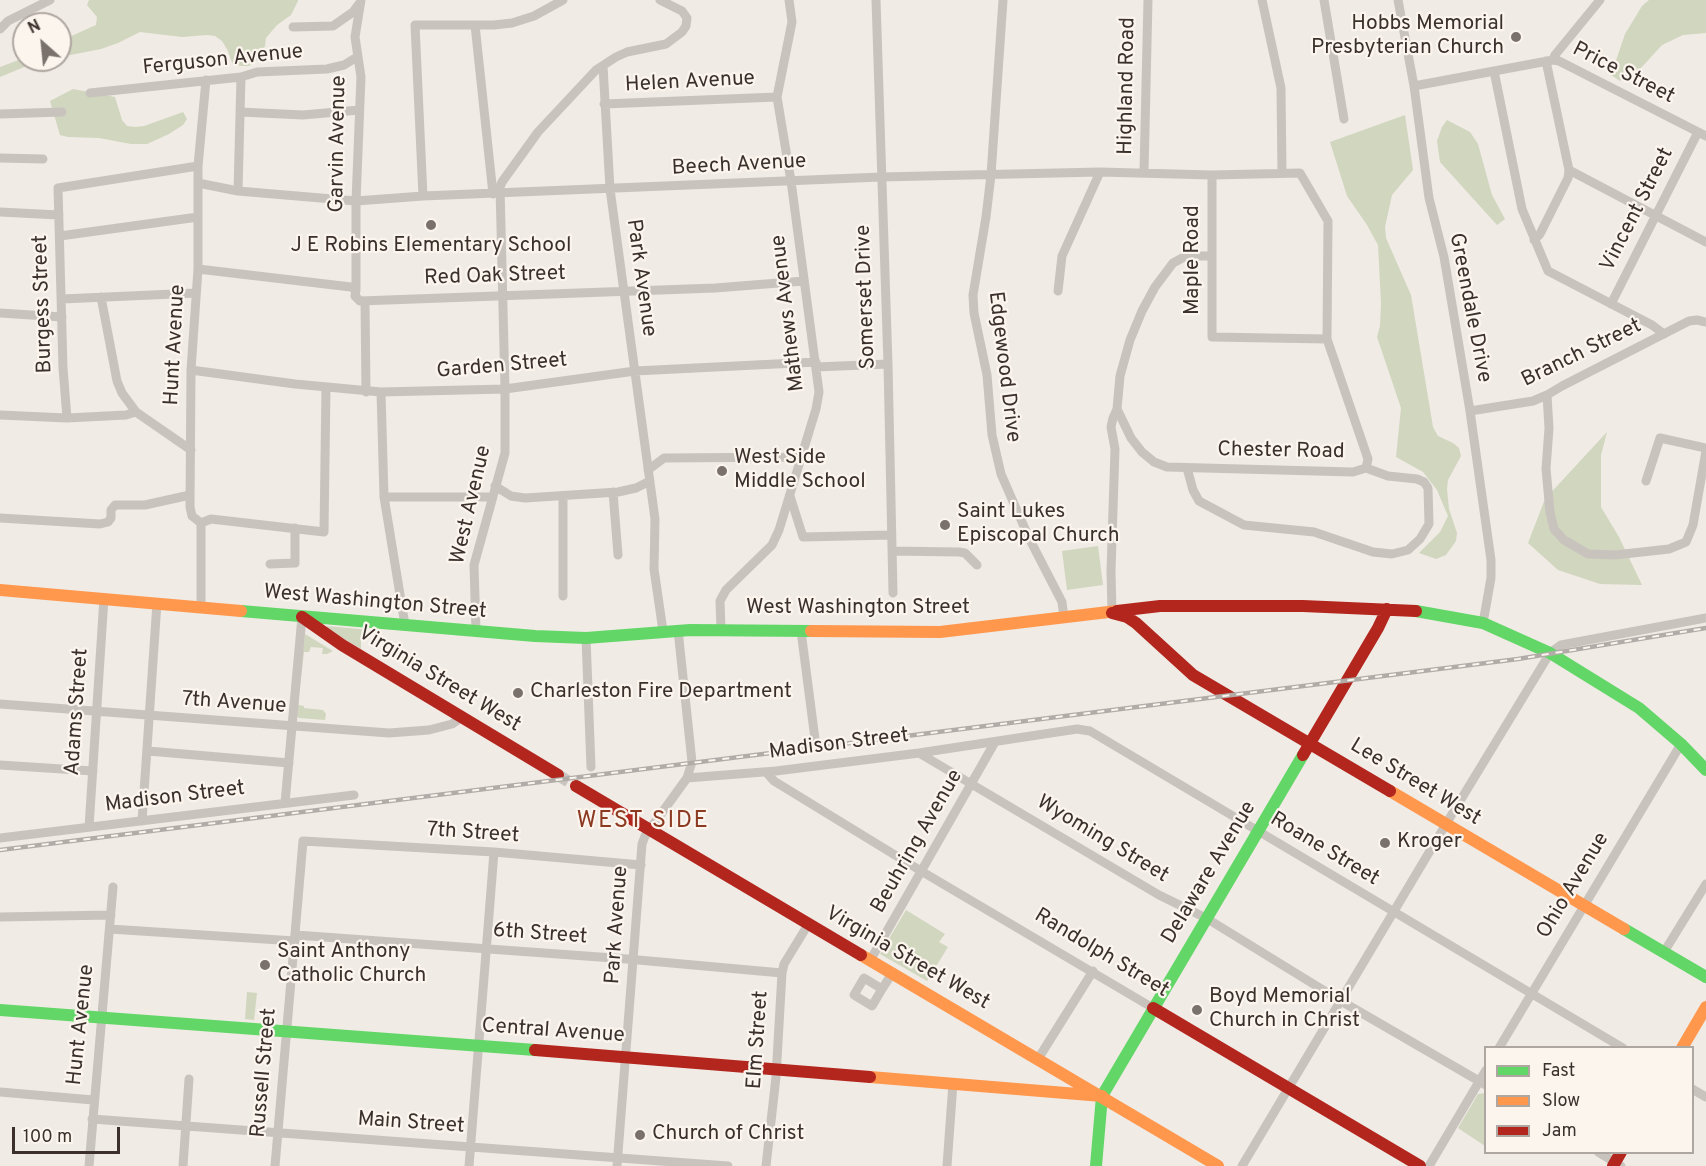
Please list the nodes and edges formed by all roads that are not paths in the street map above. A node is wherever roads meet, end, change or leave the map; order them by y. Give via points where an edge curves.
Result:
1 (50, 0) edge
2 (563, 0) edge
3 (660, 0) edge
4 (789, 0) edge
5 (876, 0) edge
6 (1003, 0) edge
7 (1148, 0) edge
8 (1262, 0) edge
9 (1324, 0) edge
10 (1398, 0) edge
11 (1600, 0) edge
12 (360, 1) edge
13 (475, 25) junction
14 (293, 27) dead end
15 (0, 29) edge
16 (357, 57) junction
17 (1549, 60) junction
18 (603, 66) junction
19 (1494, 71) junction
20 (241, 77) junction
21 (206, 80) junction
22 (1414, 86) junction
23 (90, 93) dead end
24 (777, 97) junction
25 (604, 104) junction
26 (359, 110) junction
27 (62, 112) dead end
28 (240, 112) junction
29 (0, 114) edge
30 (1344, 119) dead end
31 (1702, 134) edge
32 (0, 158) edge
33 (43, 159) dead end
34 (198, 166) junction
35 (1569, 170) junction
36 (1100, 172) junction
37 (1144, 172) junction
38 (1282, 173) junction
39 (991, 175) junction
40 (1212, 175) junction
41 (881, 177) junction
42 (791, 181) junction
43 (198, 183) junction
44 (610, 189) junction
45 (238, 191) junction
46 (497, 194) junction
47 (423, 196) junction
48 (356, 201) junction
49 (0, 212) edge
50 (59, 215) junction
51 (1656, 216) junction
52 (198, 217) junction
53 (60, 236) junction
54 (1534, 240) junction
55 (1706, 242) edge
56 (1212, 256) junction
57 (198, 269) junction
58 (804, 281) junction
59 (356, 290) junction
60 (624, 291) junction
61 (1058, 291) dead end
62 (196, 293) junction
63 (503, 295) junction
64 (101, 297) junction
65 (62, 299) junction
66 (365, 301) junction
67 (1611, 304) junction
68 (0, 313) edge
69 (62, 316) junction
70 (1706, 322) edge
71 (1664, 334) junction
72 (1327, 339) junction
73 (888, 364) junction
74 (816, 365) junction
75 (191, 370) junction
76 (635, 371) junction
77 (326, 387) junction
78 (505, 389) junction
79 (366, 392) junction
80 (381, 392) junction
81 (1546, 396) junction
82 (1117, 409) junction
83 (1470, 411) junction
84 (136, 412) junction
85 (0, 415) edge
86 (67, 418) junction
87 (191, 450) junction
88 (1706, 450) edge
89 (801, 456) junction
90 (1187, 468) junction
91 (1366, 468) junction
92 (648, 470) junction
93 (1646, 481) dead end
94 (650, 482) junction
95 (495, 486) junction
96 (613, 492) junction
97 (190, 495) junction
98 (563, 496) junction
99 (790, 496) junction
100 (384, 497) junction
101 (491, 497) junction
102 (0, 518) edge
103 (201, 523) junction
104 (295, 528) junction
105 (891, 535) junction
106 (892, 551) junction
107 (618, 555) dead end
108 (270, 564) dead end
109 (977, 565) dead end
110 (0, 590) edge
111 (893, 593) dead end
112 (563, 596) dead end
113 (104, 598) junction
114 (157, 603) junction
115 (1191, 607) junction
116 (201, 608) junction
117 (1387, 609) junction
118 (1112, 613) junction
119 (302, 617) junction
120 (1064, 618) junction
121 (1706, 618) edge
122 (1484, 623) junction
123 (405, 625) junction
124 (721, 629) junction
125 (678, 630) junction
126 (476, 631) junction
127 (663, 631) junction
128 (801, 631) junction
129 (586, 638) junction
130 (1154, 638) junction
131 (1550, 653) junction
132 (0, 704) edge
133 (96, 711) junction
134 (150, 716) junction
135 (462, 717) junction
136 (292, 725) junction
137 (815, 740) dead end
138 (996, 742) junction
139 (1310, 742) junction
140 (1681, 744) junction
141 (148, 751) junction
142 (919, 753) junction
143 (289, 763) junction
144 (0, 765) edge
145 (591, 767) dead end
146 (1706, 770) edge
147 (93, 771) junction
148 (766, 772) junction
149 (558, 775) tunnel mouth
150 (687, 778) junction
151 (972, 784) junction
152 (576, 786) tunnel mouth
153 (354, 795) dead end
154 (285, 803) junction
155 (142, 821) junction
156 (1446, 824) junction
157 (89, 827) junction
158 (650, 829) junction
159 (1257, 832) junction
160 (0, 838) edge
161 (303, 841) joint
162 (494, 852) junction
163 (641, 866) junction
164 (921, 871) junction
165 (1706, 884) edge
166 (113, 887) dead end
167 (1584, 905) junction
168 (1394, 912) junction
169 (111, 915) junction
170 (0, 917) edge
171 (1206, 918) junction
172 (808, 923) junction
173 (110, 929) junction
174 (296, 938) junction
175 (486, 949) junction
176 (1664, 952) junction
177 (870, 959) junction
178 (634, 960) junction
179 (1093, 971) junction
180 (893, 972) junction
181 (782, 973) junction
182 (1706, 977) edge
183 (882, 989) dead end
184 (1531, 994) junction
185 (1341, 1001) junction
186 (1706, 1007) edge
187 (1153, 1008) junction
188 (0, 1010) edge
189 (101, 1017) junction
190 (287, 1030) junction
191 (479, 1046) junction
192 (1500, 1046) edge
193 (1621, 1046) edge
194 (1683, 1046) edge
195 (626, 1056) junction
196 (1038, 1059) junction
197 (776, 1069) junction
198 (189, 1079) dead end
199 (953, 1083) junction
200 (1482, 1083) edge
201 (1288, 1088) junction
202 (0, 1092) edge
203 (1102, 1096) junction
204 (93, 1100) junction
205 (92, 1119) junction
206 (184, 1127) junction
207 (278, 1132) junction
208 (471, 1146) junction
209 (1602, 1154) edge
210 (618, 1162) edge
211 (1617, 1162) edge
212 (89, 1166) edge
213 (183, 1166) edge
214 (275, 1166) edge
215 (469, 1166) edge
216 (728, 1166) edge
217 (766, 1166) edge
218 (947, 1166) edge
219 (1096, 1166) edge
220 (1218, 1166) edge
221 (1242, 1166) edge
222 (1420, 1166) edge
223 (1429, 1166) edge

1 - 15 street
2 - 13 street via 512,23
3 - 18 street via 682,11 687,18 682,32 666,44 627,52
4 - 24 street via 792,22
5 - 41 street, Somerset Drive
6 - 39 street, Edgewood Drive
7 - 37 street, Highland Road
8 - 38 street via 1281,88
9 - 30 street
10 - 22 street, Greendale Drive
11 - 17 street
12 - 14 street via 353,12 333,26
12 - 16 street, Garvin Avenue via 355,37
13 - 46 street
13 - 47 street via 415,26
16 - 20 street, Ferguson Avenue via 327,69 257,72
16 - 26 street, Garvin Avenue via 361,76
17 - 19 street, Price Street
17 - 31 street, Price Street via 1559,61
17 - 35 street
18 - 25 street, Park Avenue
18 - 46 street, West Avenue via 538,132
19 - 22 street, Price Street
19 - 54 street via 1519,199
20 - 21 street, Ferguson Avenue
20 - 28 street
21 - 23 street, Ferguson Avenue
21 - 34 street, Hunt Avenue
22 - 83 street, Greendale Drive via 1429,198 1444,257
24 - 25 street, Helen Avenue
24 - 42 street, Mathews Avenue
25 - 44 street, Park Avenue
26 - 28 street via 303,115
26 - 48 street, Garvin Avenue
27 - 29 street
28 - 45 street
31 - 51 street, Vincent Street
32 - 33 street
34 - 43 street, Hunt Avenue
34 - 50 street, Burgess Street via 57,188
35 - 51 street
35 - 54 street
36 - 37 street, Beech Avenue
36 - 39 street, Beech Avenue
36 - 61 street via 1062,255
37 - 40 street, Beech Avenue
38 - 40 street, Beech Avenue
38 - 72 street, Chester Road via 1300,173 1327,216
39 - 41 street, Beech Avenue
39 - 120 street, Edgewood Drive via 973,295 987,375 992,435 1001,474 1062,602
40 - 56 street, Maple Road
41 - 42 street, Beech Avenue
41 - 73 street, Somerset Drive
42 - 44 street, Beech Avenue
42 - 58 street, Mathews Avenue
43 - 45 street, Beech Avenue
43 - 52 street, Hunt Avenue
44 - 46 street, Beech Avenue
44 - 60 street, Park Avenue
45 - 48 street, Beech Avenue
46 - 47 street, Beech Avenue
46 - 63 street, West Avenue
47 - 48 street, Beech Avenue
48 - 59 street, Garvin Avenue
49 - 50 street
50 - 53 street, Burgess Street
51 - 55 street
51 - 67 street, Vincent Street
52 - 53 street
52 - 57 street, Hunt Avenue
53 - 65 street, Burgess Street
54 - 67 street via 1548,271
56 - 72 street, Maple Road via 1212,337
56 - 82 street via 1178,259 1155,287 1130,340 1120,376
57 - 59 street
57 - 62 street, Hunt Avenue
58 - 60 street, Red Oak Street
58 - 74 street, Mathews Avenue
59 - 66 street via 357,299
60 - 63 street, Red Oak Street
60 - 76 street, Park Avenue
62 - 64 street
62 - 75 street, Hunt Avenue
63 - 66 street, Red Oak Street
63 - 78 street, West Avenue
64 - 65 street
64 - 84 street via 117,381
65 - 69 street, Burgess Street
66 - 79 street
67 - 71 street
68 - 69 street
69 - 86 street, Burgess Street
70 - 71 street, Branch Street via 1689,321
71 - 81 street, Branch Street
72 - 91 street, Chester Road via 1368,459
73 - 74 street, Garden Street
73 - 105 street, Somerset Drive
74 - 76 street, Garden Street
74 - 89 street, Mathews Avenue via 819,392
75 - 77 street, Garden Street
75 - 87 street, Hunt Avenue
76 - 78 street, Garden Street
76 - 92 street, Park Avenue
77 - 79 street, Garden Street
77 - 104 street via 324,532
78 - 80 street, Garden Street
78 - 95 street, West Avenue via 505,453
79 - 80 street, Garden Street
80 - 100 street
81 - 83 street, Branch Street
81 - 88 street via 1546,469 1554,529 1588,554 1669,549 1686,542 1693,525
82 - 90 street, Chester Road via 1142,452 1167,467
82 - 118 street via 1112,427
83 - 122 street, Greendale Drive via 1491,560
84 - 86 street
84 - 87 street
85 - 86 street
87 - 97 street, Hunt Avenue
88 - 93 street via 1658,439
89 - 92 street via 664,458
89 - 99 street, Mathews Avenue
90 - 91 street, Chester Road via 1353,472
90 - 91 street via 1199,501 1244,525 1314,532 1373,552 1392,554 1408,550 1429,524 1428,488 1417,479 1388,476
92 - 94 street, Park Avenue
94 - 96 street
94 - 127 street, Park Avenue via 656,519 654,569
95 - 98 street via 519,498
95 - 101 street, West Avenue
96 - 98 street
96 - 107 street
97 - 102 street via 147,505 115,505 108,522 100,524
97 - 103 street, Hunt Avenue via 192,516
98 - 112 street
99 - 105 street via 803,537
99 - 124 street, Mathews Avenue via 771,544 720,601
100 - 101 street
100 - 123 street
101 - 126 street, West Avenue via 474,565
103 - 104 street via 211,519
103 - 116 street, Hunt Avenue
104 - 108 street via 295,563
105 - 106 street, Somerset Drive
106 - 109 street via 959,552
106 - 111 street, Somerset Drive
110 - 113 main road, West Washington Street
113 - 114 main road, West Washington Street
113 - 133 street, Adams Street
114 - 116 main road, West Washington Street
114 - 134 street
115 - 117 main road, West Washington Street
115 - 118 main road, West Washington Street via 1161,606
115 - 130 main road via 1150,613 1146,622
116 - 119 main road, West Washington Street
117 - 122 main road, West Washington Street via 1426,611
117 - 139 main road, Delaware Avenue
118 - 120 main road, West Washington Street
118 - 130 main road, Lee Street West via 1126,617
119 - 123 main road, West Washington Street
119 - 135 main road, Virginia Street West
119 - 136 street
120 - 128 main road, West Washington Street via 939,632
121 - 131 street via 1561,645
122 - 131 main road, West Washington Street
123 - 126 main road, West Washington Street
124 - 125 main road, West Washington Street
124 - 128 main road, West Washington Street
125 - 127 main road, West Washington Street
125 - 150 street, Park Avenue via 692,762
126 - 129 main road, West Washington Street
127 - 129 main road, West Washington Street
128 - 137 street
129 - 145 street
130 - 139 main road, Lee Street West via 1193,675
131 - 140 main road, West Washington Street via 1639,708
131 - 156 street
132 - 133 street, 7th Avenue
133 - 134 street, 7th Avenue
133 - 147 street, Adams Street
134 - 136 street, 7th Avenue
134 - 141 street
135 - 136 street, 7th Avenue via 447,726 389,733
135 - 149 main road, Virginia Street West
136 - 143 street
138 - 142 street, Madison Street
138 - 151 street, Beuhring Avenue
138 - 159 street, Roane Street via 1077,729 1090,731
139 - 156 main road, Lee Street West
139 - 159 main road, Delaware Avenue
140 - 146 main road, West Washington Street
140 - 167 street, Ohio Avenue
141 - 143 street
141 - 155 street
142 - 148 street, Madison Street
142 - 151 street, Wyoming Street
143 - 154 street
144 - 147 street
147 - 157 street, Adams Street
148 - 150 street, Madison Street
148 - 164 street, Randolph Street via 774,781
150 - 158 street, Park Avenue
151 - 164 street, Beuhring Avenue
151 - 171 street, Wyoming Street via 1159,895
152 - 158 main road, Virginia Street West
153 - 154 street, Madison Street
154 - 155 street, Madison Street
155 - 157 street, Madison Street
156 - 167 main road, Lee Street West
156 - 168 street
157 - 160 street, Madison Street
158 - 163 street, Park Avenue via 642,844
158 - 172 main road, Virginia Street West
159 - 168 street, Roane Street
159 - 171 main road, Delaware Avenue
161 - 162 street, 7th Street
161 - 174 street, Russell Street
162 - 163 street, 7th Street
162 - 175 street
163 - 178 street, Park Avenue
164 - 177 street, Beuhring Avenue
164 - 179 street, Randolph Street
165 - 176 street
166 - 169 street, Hunt Avenue
167 - 176 main road, Lee Street West
167 - 184 street, Ohio Avenue
168 - 184 street, Roane Street
168 - 185 street
169 - 170 street
169 - 173 street, Hunt Avenue
171 - 185 street, Wyoming Street
171 - 187 main road, Delaware Avenue
172 - 177 main road, Virginia Street West
172 - 181 street, Elm Street
173 - 174 street, 6th Street
173 - 189 street, Hunt Avenue
174 - 175 street, 6th Street
174 - 190 street, Russell Street
175 - 178 street, 6th Street
175 - 191 street
176 - 182 main road, Lee Street West
177 - 180 main road, Virginia Street West
178 - 181 street, 6th Street
178 - 195 street, Park Avenue
179 - 187 street, Randolph Street
179 - 196 street
180 - 183 street
180 - 196 main road, Virginia Street West
181 - 197 street, Elm Street
184 - 192 street, Ohio Avenue
184 - 193 street, Roane Street
185 - 200 street, Wyoming Street
185 - 201 street
186 - 194 main road
187 - 201 main road, Randolph Street
187 - 203 main road, Delaware Avenue
188 - 189 main road, Central Avenue
189 - 190 main road, Central Avenue
189 - 204 street, Hunt Avenue
190 - 191 main road, Central Avenue
190 - 207 street, Russell Street
191 - 195 main road, Central Avenue
191 - 208 street
195 - 197 main road, Central Avenue
195 - 210 street, Park Avenue
196 - 203 main road, Virginia Street West
197 - 199 main road, Central Avenue
197 - 217 street, Elm Street
198 - 206 street
199 - 203 main road, Central Avenue
199 - 218 street
200 - 223 street
201 - 221 street
201 - 222 main road, Randolph Street
202 - 204 street
203 - 219 main road, Delaware Avenue
203 - 220 main road, Virginia Street West
204 - 205 street, Hunt Avenue
205 - 206 street, Main Street
205 - 212 street, Hunt Avenue
206 - 207 street, Main Street
206 - 213 street
207 - 208 street, Main Street
207 - 214 street, Russell Street
208 - 210 street, Main Street
208 - 215 street
209 - 211 street
210 - 216 street, Main Street

